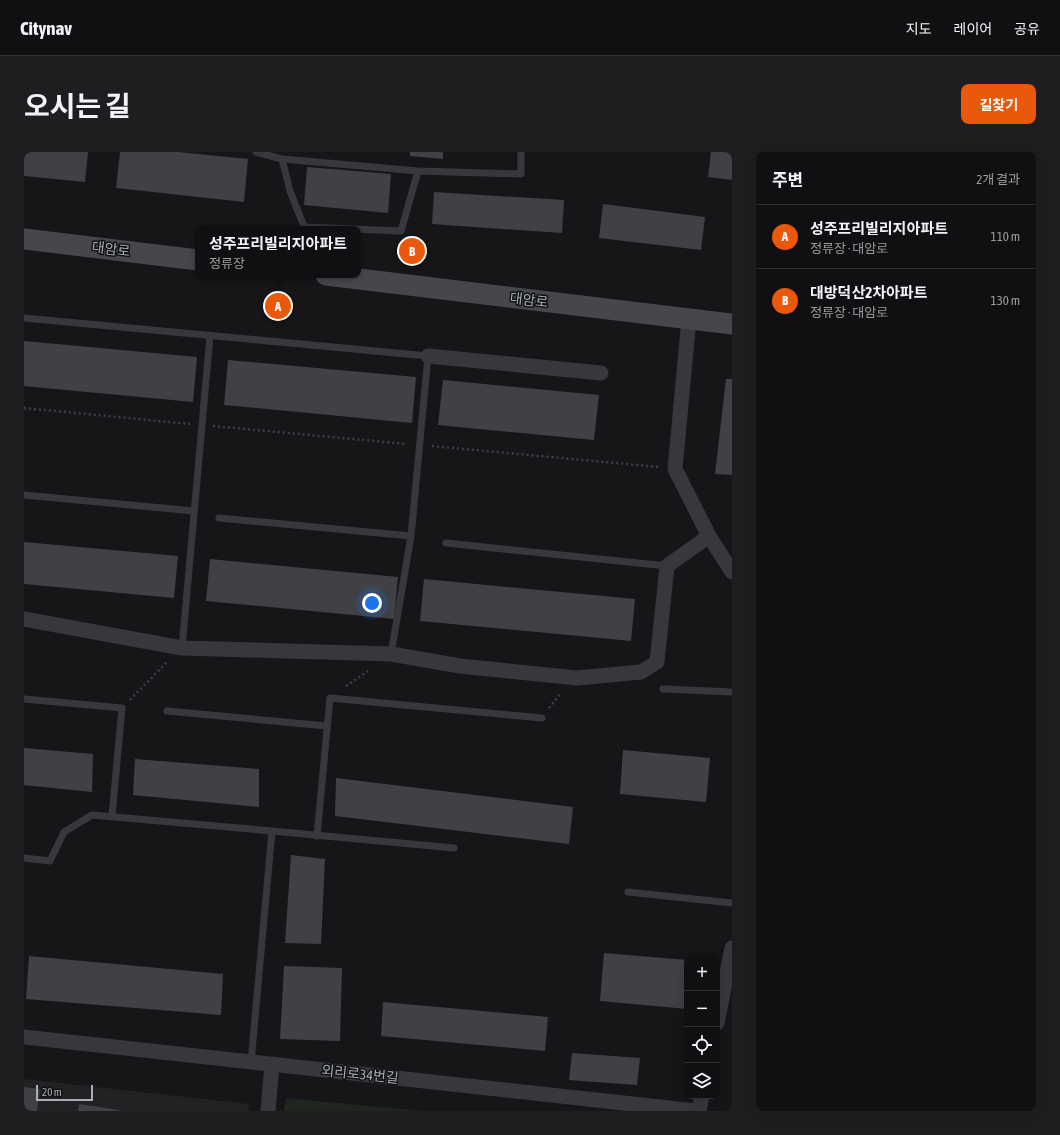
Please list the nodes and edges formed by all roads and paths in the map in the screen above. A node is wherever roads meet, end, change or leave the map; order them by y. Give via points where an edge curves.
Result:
1 (256, 152) edge
2 (521, 152) edge
3 (282, 159) junction
4 (418, 171) junction
5 (305, 226) edge
6 (361, 229) edge
7 (24, 238) edge
8 (195, 260) edge
9 (351, 278) edge
10 (24, 318) edge
11 (689, 319) junction
12 (732, 324) edge
13 (210, 336) junction
14 (428, 356) junction
15 (602, 373) dead end
16 (24, 408) edge
17 (202, 425) junction
18 (420, 445) junction
19 (675, 469) junction
20 (24, 495) edge
21 (194, 511) junction
22 (219, 518) dead end
23 (412, 536) junction
24 (709, 536) junction
25 (446, 543) dead end
26 (667, 566) junction
27 (732, 572) edge
28 (24, 619) edge
29 (182, 648) junction
30 (391, 654) junction
31 (577, 678) junction
32 (663, 689) dead end
33 (732, 692) edge
34 (24, 698) edge
35 (330, 698) junction
36 (122, 708) junction
37 (167, 711) dead end
38 (542, 718) joint
39 (328, 726) junction
40 (112, 816) junction
41 (272, 831) junction
42 (318, 836) junction
43 (454, 848) dead end
44 (24, 858) edge
45 (628, 892) dead end
46 (732, 903) edge
47 (732, 948) edge
48 (728, 986) edge
49 (720, 1013) edge
50 (24, 1037) edge
51 (251, 1062) junction
52 (272, 1064) junction
53 (701, 1099) edge
54 (268, 1111) edge
55 (698, 1111) edge

1 - 3 lane
2 - 4 lane via 521,174
3 - 4 lane
3 - 5 lane via 290,191
4 - 6 lane via 401,230
7 - 8 street, 대암로
9 - 11 street, 대암로
10 - 13 lane
11 - 12 street, 대암로
11 - 19 street
13 - 14 lane
13 - 17 lane
14 - 15 street
14 - 18 lane
16 - 17 path
17 - 18 path
17 - 21 lane
18 - 19 path
18 - 23 lane
19 - 24 street
20 - 21 lane
21 - 29 lane
22 - 23 lane
23 - 30 lane
24 - 26 street
24 - 27 street
25 - 26 lane
26 - 31 street via 657,662 641,672
28 - 29 street
29 - 30 street
29 - 36 path
30 - 31 street via 460,666
30 - 35 path
31 - 38 path via 559,695
32 - 33 lane
34 - 36 lane
35 - 38 lane
35 - 39 lane
36 - 40 lane
37 - 39 lane
39 - 42 lane
40 - 41 lane
40 - 44 lane via 92,815 64,832 50,861
41 - 42 lane
41 - 51 lane
42 - 43 lane
45 - 46 lane
47 - 48 street
48 - 49 street
50 - 51 street, 외리로34번길
51 - 52 street, 외리로34번길
52 - 54 street
52 - 55 street, 외리로34번길
53 - 55 street

